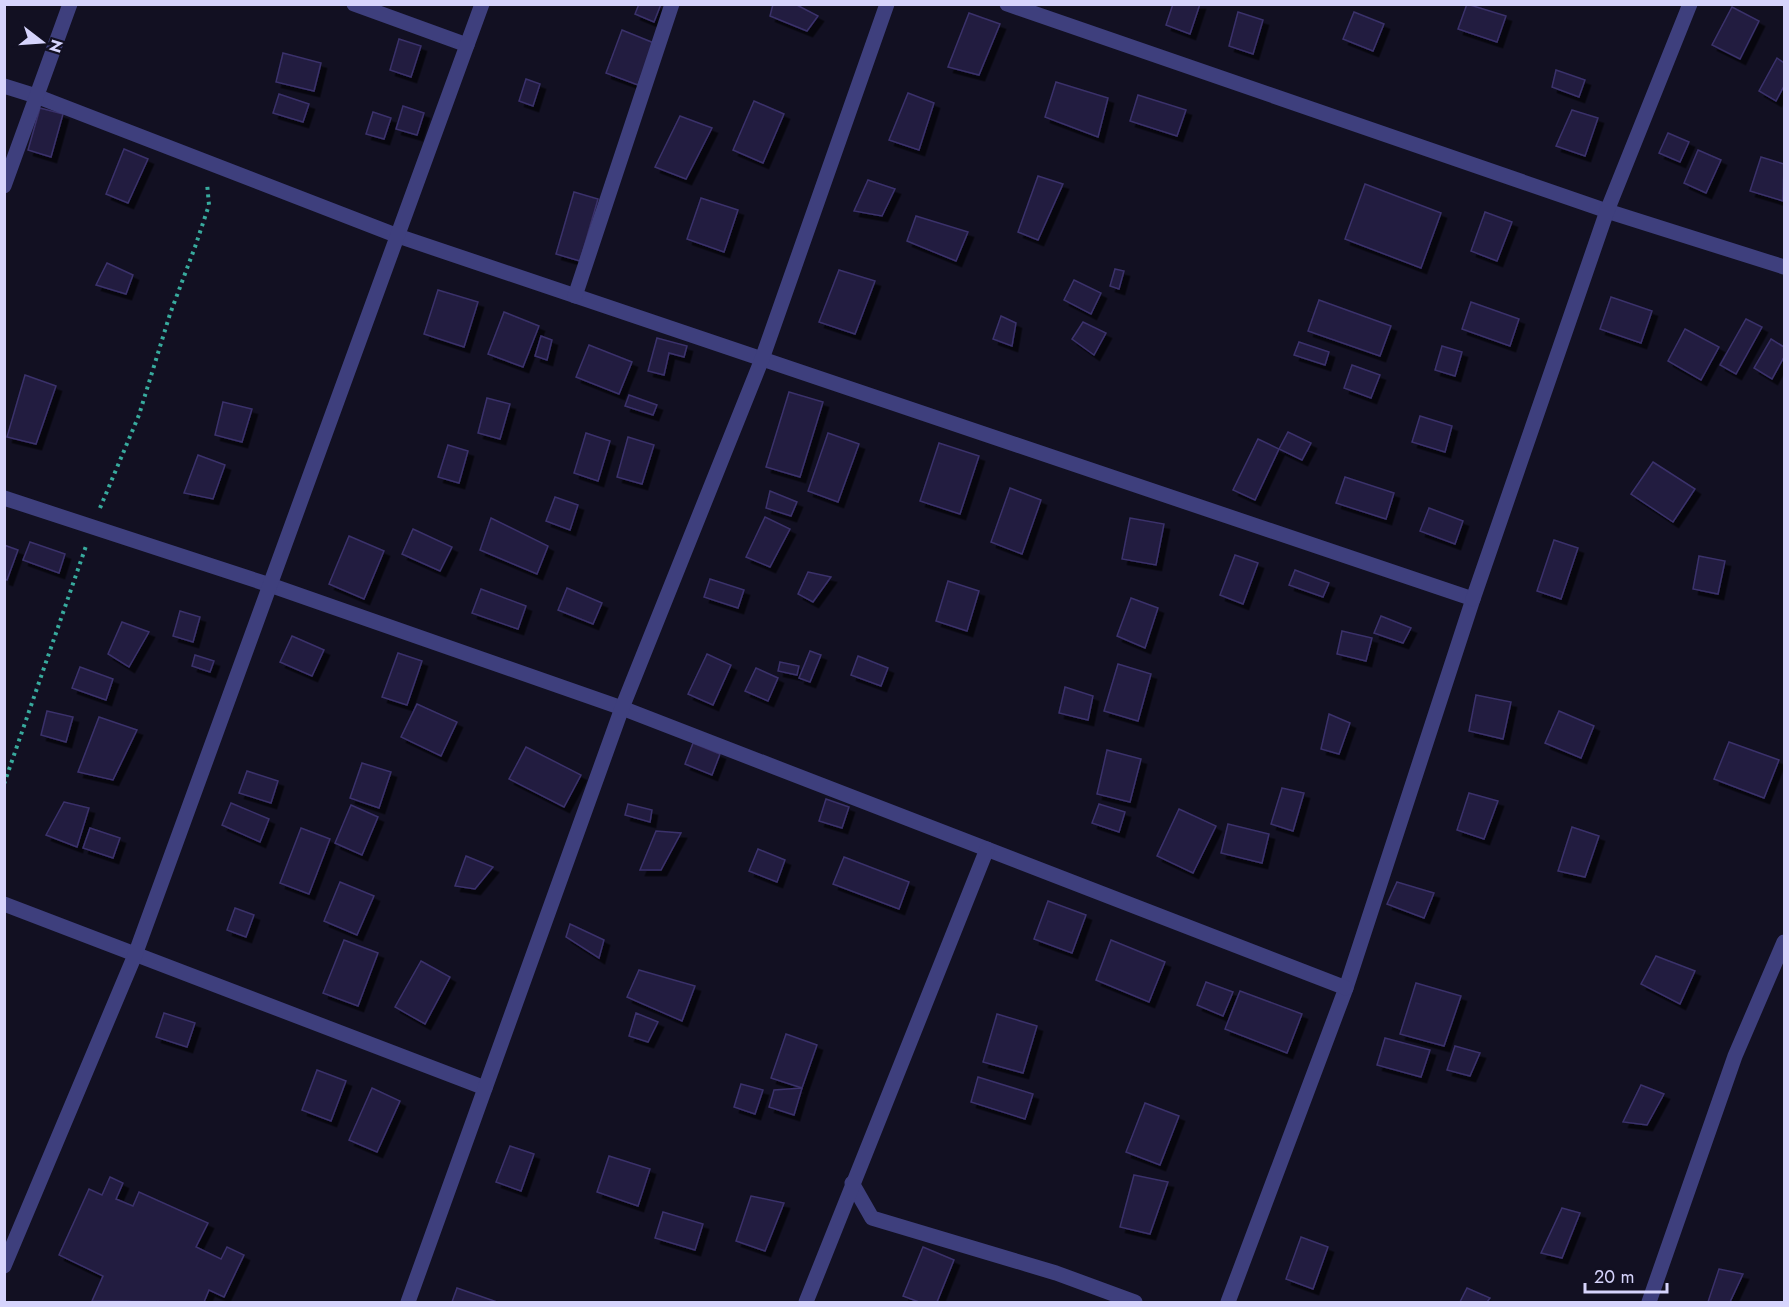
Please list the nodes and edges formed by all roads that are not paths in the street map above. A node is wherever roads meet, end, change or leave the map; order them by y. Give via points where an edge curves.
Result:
1 (70, 4) edge
2 (354, 4) edge
3 (482, 4) edge
4 (672, 4) edge
5 (887, 4) edge
6 (1007, 4) edge
7 (1690, 4) edge
8 (468, 45) junction
9 (4, 86) edge
10 (36, 96) junction
11 (4, 186) edge
12 (1607, 211) junction
13 (398, 236) junction
14 (1785, 267) edge
15 (575, 296) junction
16 (762, 358) junction
17 (4, 498) edge
18 (270, 585) junction
19 (1473, 599) junction
20 (622, 708) junction
21 (987, 849) junction
22 (4, 904) edge
23 (1785, 942) edge
24 (135, 955) junction
25 (1346, 988) junction
26 (485, 1088) junction
27 (852, 1183) junction
28 (4, 1266) edge
29 (408, 1302) edge
30 (806, 1302) edge
31 (1135, 1302) edge
32 (1228, 1302) edge
33 (1649, 1302) edge

1 - 10 street
2 - 8 street
3 - 8 street
4 - 15 street
5 - 16 street
6 - 12 street
7 - 12 street
8 - 13 street
9 - 10 street
10 - 11 street
10 - 13 street
12 - 14 street
12 - 19 street
13 - 15 street
13 - 18 street
15 - 16 street
16 - 19 street
16 - 20 street
17 - 18 street
18 - 20 street
18 - 24 street
19 - 25 street
20 - 21 street
20 - 26 street
21 - 25 street
21 - 27 street
22 - 24 street
23 - 33 street via 1736,1056
24 - 26 street
24 - 28 street
25 - 32 street
26 - 29 street
27 - 30 street
27 - 31 street via 872,1218 1056,1273

